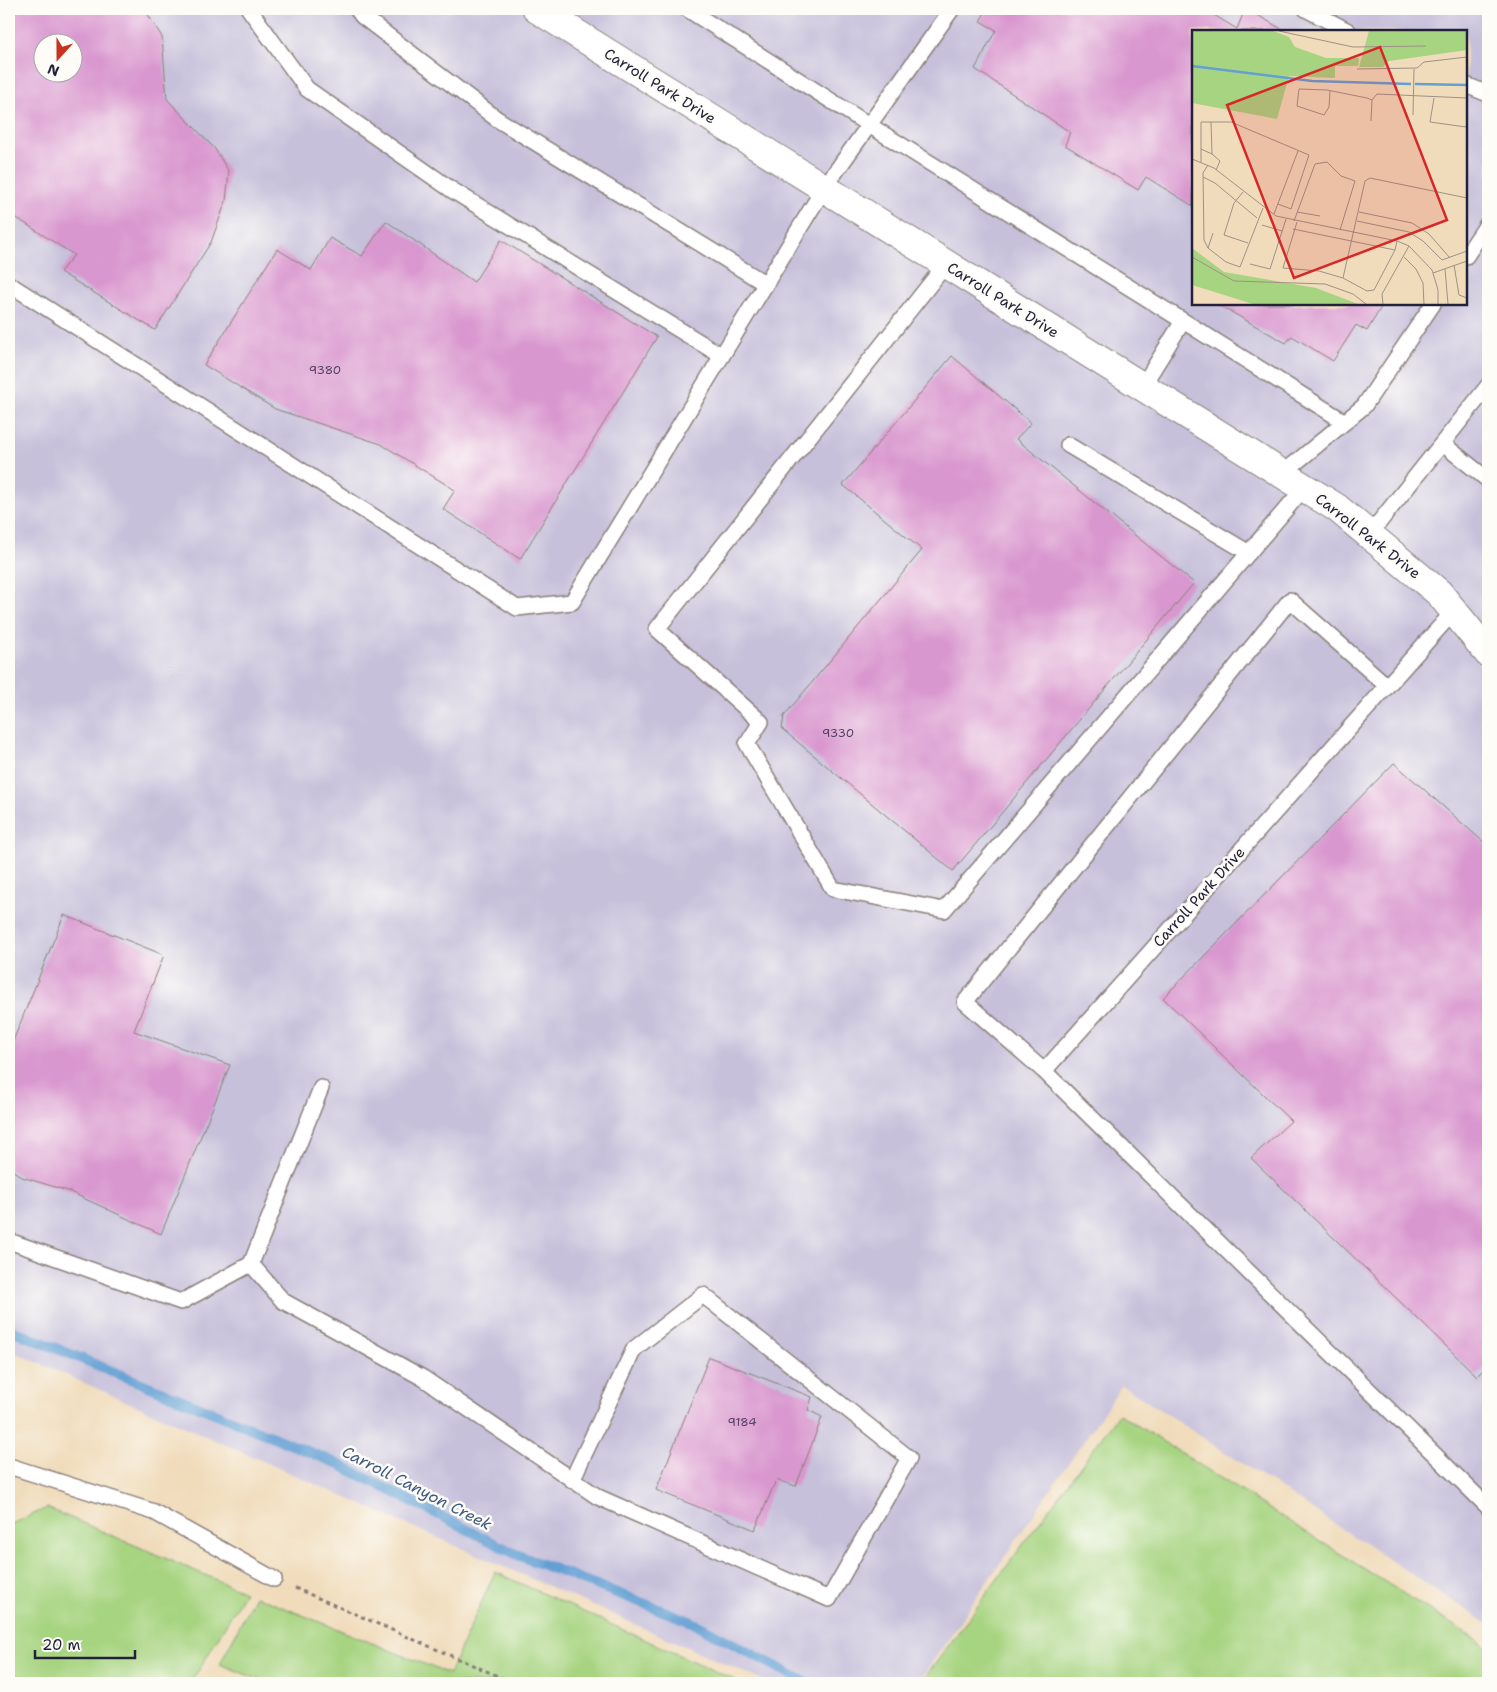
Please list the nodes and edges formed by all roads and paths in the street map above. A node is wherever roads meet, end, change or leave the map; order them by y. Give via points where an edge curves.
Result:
1 (249, 9) edge
2 (356, 9) edge
3 (537, 9) edge
4 (687, 9) edge
5 (952, 9) edge
6 (1306, 9) edge
7 (1346, 30) edge
8 (1467, 85) edge
9 (1488, 94) edge
10 (869, 125) junction
11 (824, 188) junction
12 (1488, 223) edge
13 (1467, 254) edge
14 (946, 264) junction
15 (9, 284) edge
16 (766, 284) junction
17 (1433, 305) edge
18 (1183, 321) junction
19 (722, 356) junction
20 (1488, 386) edge
21 (1142, 387) junction
22 (1345, 422) junction
23 (1443, 444) junction
24 (1068, 445) dead end
25 (1488, 480) edge
26 (1293, 481) junction
27 (1369, 535) junction
28 (1249, 553) junction
29 (1454, 611) junction
30 (1488, 653) edge
31 (1387, 686) junction
32 (1044, 1071) junction
33 (321, 1088) dead end
34 (9, 1241) edge
35 (251, 1264) junction
36 (9, 1466) edge
37 (572, 1480) junction
38 (1488, 1507) edge
39 (274, 1579) joint
40 (514, 1683) edge

1 - 19 lane via 307,89 452,190
2 - 16 lane via 497,119
3 - 11 street, Carroll Park Drive
4 - 10 lane
5 - 10 lane
6 - 7 lane
8 - 9 lane
10 - 11 lane
10 - 18 lane
11 - 14 street, Carroll Park Drive
11 - 16 lane
12 - 13 lane
14 - 21 street, Carroll Park Drive
14 - 28 lane via 657,629 761,722 747,744 833,889 944,910
15 - 19 lane via 517,608 572,602
16 - 19 lane
17 - 22 lane via 1364,406
18 - 21 lane
18 - 22 lane
20 - 23 lane
21 - 26 street, Carroll Park Drive
22 - 26 lane
23 - 25 lane
23 - 27 lane
24 - 28 lane
26 - 27 street, Carroll Park Drive via 1337,508
26 - 28 lane
27 - 29 street, Carroll Park Drive via 1439,593
29 - 30 street, Carroll Park Drive
29 - 31 lane, Carroll Park Drive
31 - 32 lane, Carroll Park Drive
31 - 32 lane via 1290,600 965,1002
32 - 38 lane
33 - 35 lane
34 - 35 lane via 181,1302
35 - 37 lane via 283,1301 423,1378
36 - 39 lane via 154,1512
37 - 37 lane via 598,1497 829,1599 910,1458 703,1295 634,1349
39 - 40 path

